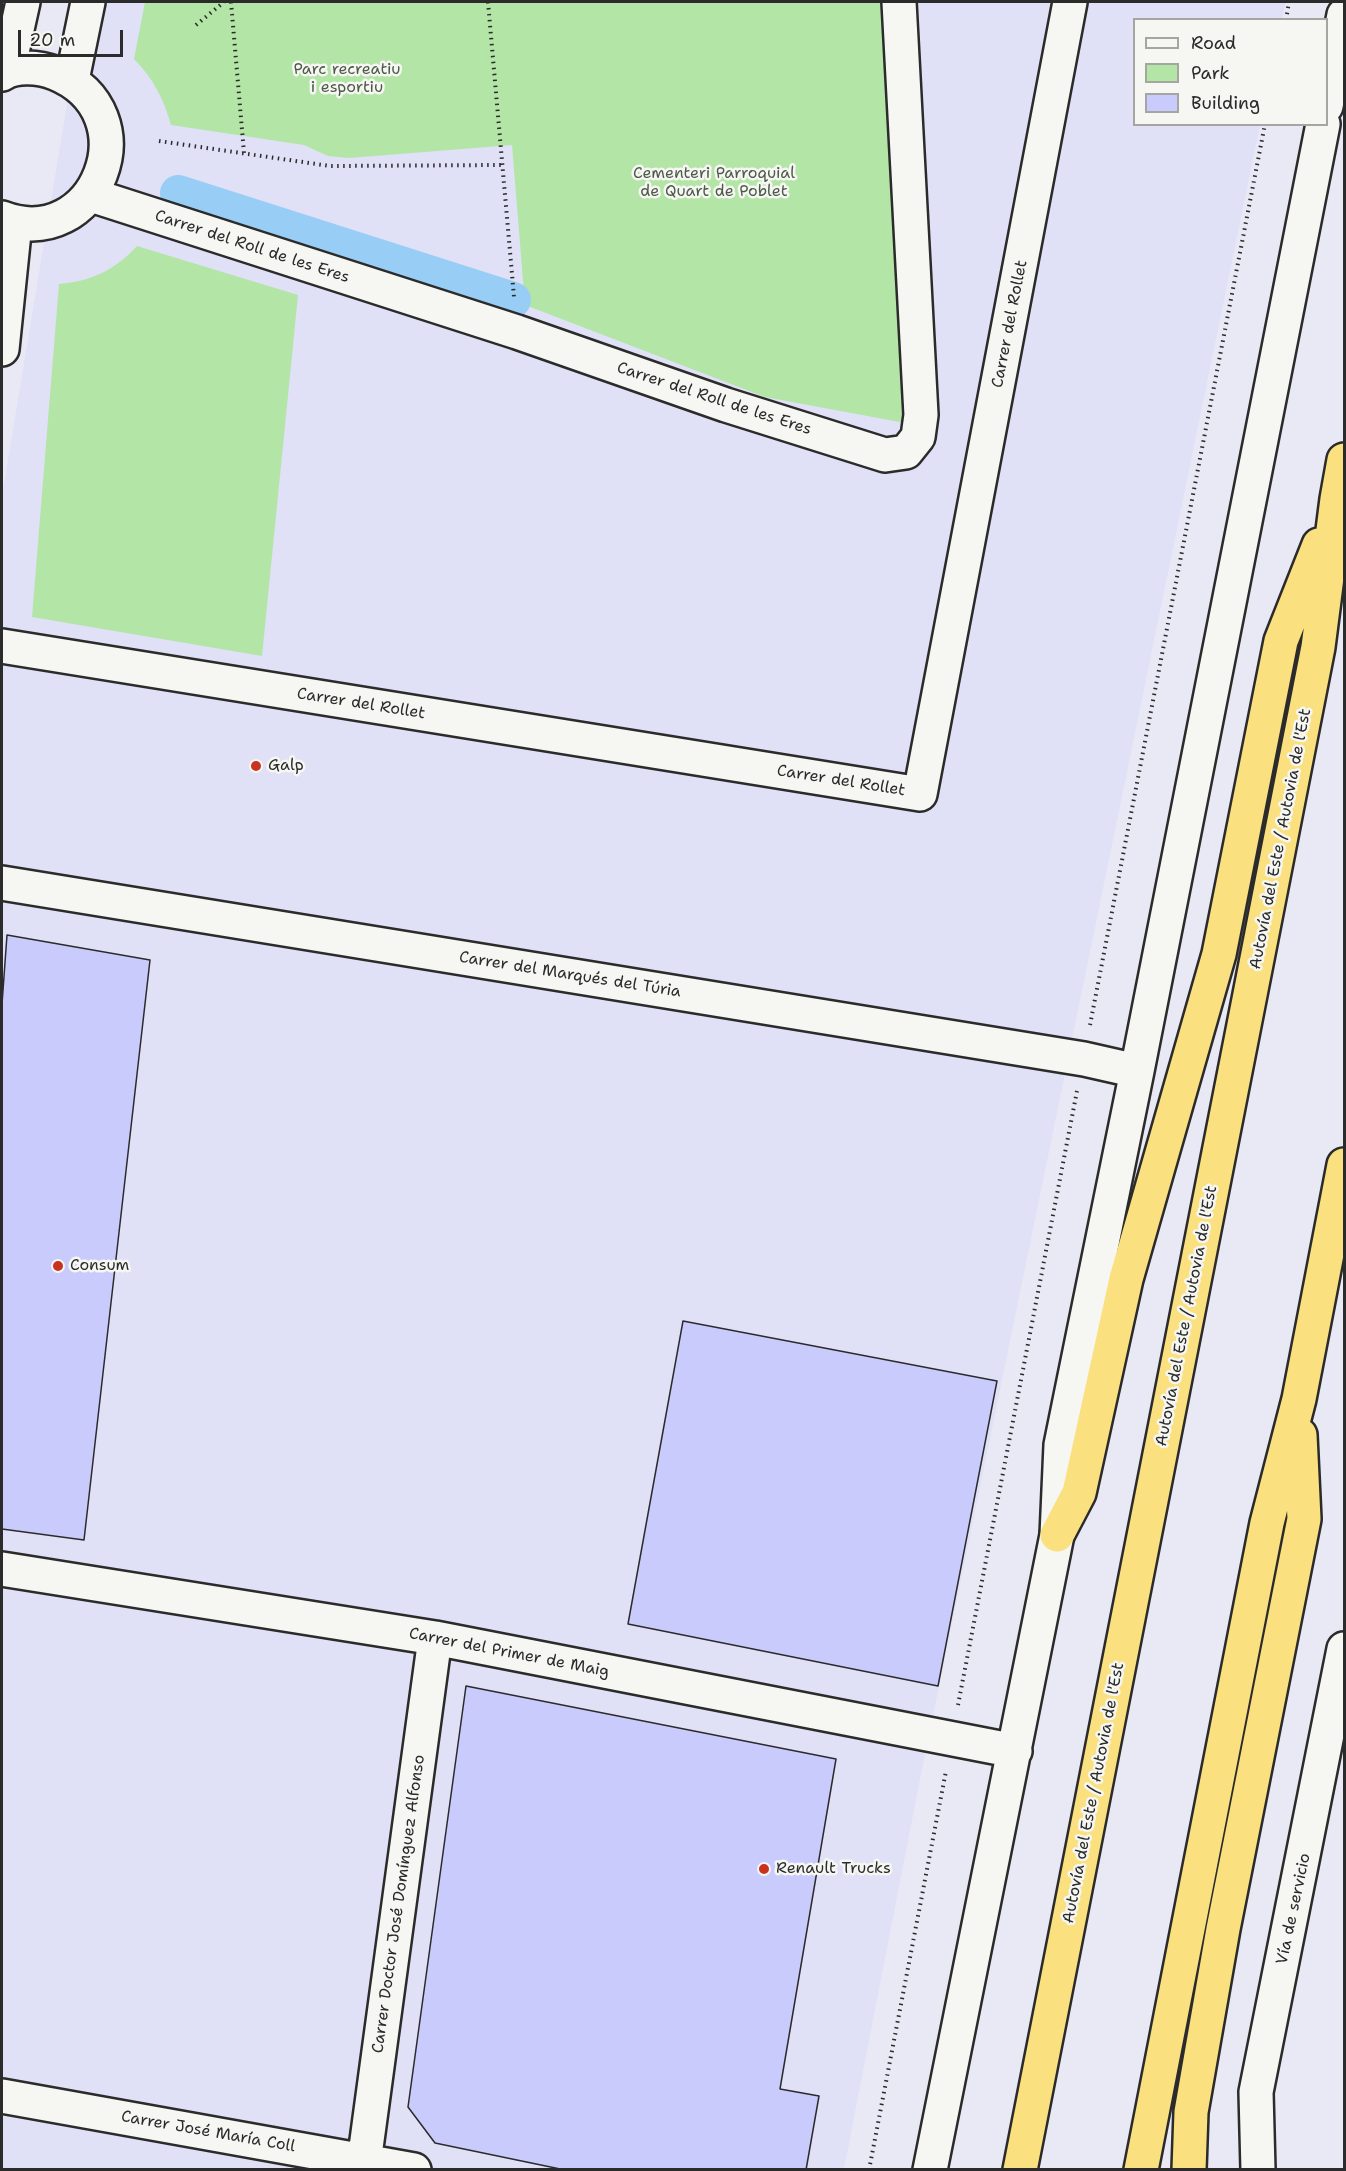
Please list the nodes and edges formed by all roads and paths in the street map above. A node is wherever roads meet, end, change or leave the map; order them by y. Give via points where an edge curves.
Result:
1 (23, 2) edge
2 (88, 2) edge
3 (224, 2) edge
4 (231, 2) edge
5 (488, 2) edge
6 (898, 2) edge
7 (1070, 2) edge
8 (1289, 2) edge
9 (1344, 15) edge
10 (1286, 18) edge
11 (196, 26) dead end
12 (5, 72) edge
13 (72, 80) junction
14 (1328, 96) edge
15 (1265, 126) edge
16 (1323, 126) edge
17 (159, 141) dead end
18 (244, 153) junction
19 (502, 165) junction
20 (91, 195) junction
21 (8, 220) edge
22 (517, 332) junction
23 (2, 349) edge
24 (1344, 460) edge
25 (1337, 499) junction
26 (2, 646) edge
27 (2, 883) edge
28 (1084, 1059) junction
29 (1137, 1071) junction
30 (1344, 1165) edge
31 (1299, 1399) junction
32 (1057, 1535) junction
33 (2, 1569) edge
34 (435, 1638) junction
35 (1344, 1649) edge
36 (959, 1703) dead end
37 (1014, 1751) junction
38 (946, 1770) dead end
39 (2, 2096) edge
40 (364, 2164) edge
41 (414, 2169) edge
42 (869, 2169) edge
43 (930, 2169) edge
44 (1020, 2169) edge
45 (1141, 2169) edge
46 (1189, 2169) edge
47 (1258, 2169) edge

1 - 12 street
2 - 13 street
3 - 11 path
4 - 18 path
5 - 19 path
6 - 22 street, Carrer del Roll de les Eres via 921,415 918,437 906,452 885,455
7 - 26 street, Carrer del Rollet via 920,794
8 - 10 path
9 - 14 street
12 - 13 street via 46,69
13 - 20 street via 91,98 102,117 108,144 103,171
15 - 28 path
16 - 29 street
17 - 18 path
18 - 19 path via 330,166
19 - 22 path
20 - 21 street via 67,214 42,223
20 - 22 street, Carrer del Roll de les Eres
21 - 23 street
24 - 25 highway, Autovía del Este / Autovia de l'Est
25 - 32 highway via 1281,641 1219,954 1126,1280 1079,1493
25 - 44 highway, Autovía del Este / Autovia de l'Est via 1318,647
27 - 28 street, Carrer del Marqués del Túria
28 - 29 street, Carrer del Marqués del Túria
28 - 36 path
29 - 32 street via 1061,1445
30 - 31 highway
31 - 45 highway via 1267,1522
31 - 46 highway via 1304,1519 1223,1929 1191,2112
32 - 37 street
33 - 34 street, Carrer del Primer de Maig
34 - 37 street, Carrer del Primer de Maig
34 - 40 street, Carrer Doctor José Domínguez Alfonso
35 - 47 street, Vía de servicio via 1256,2092
37 - 43 street
38 - 42 path
39 - 40 street, Carrer José María Coll
40 - 41 street, Carrer José María Coll

